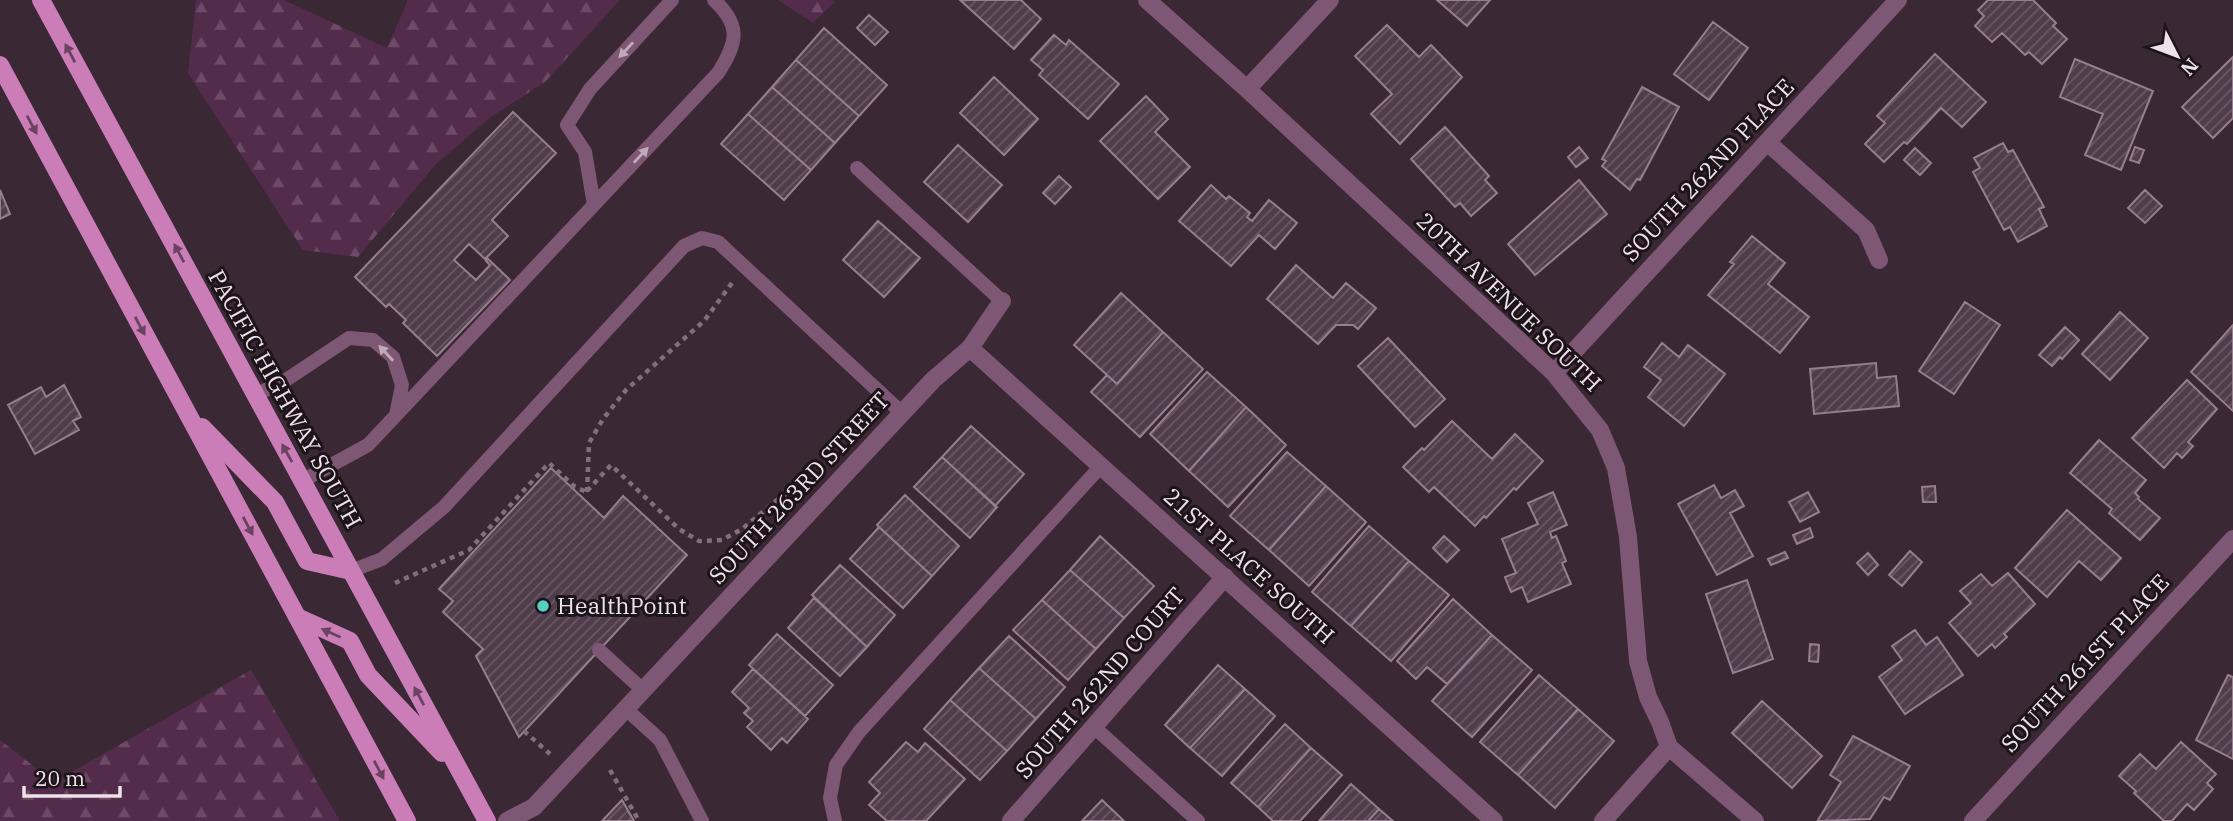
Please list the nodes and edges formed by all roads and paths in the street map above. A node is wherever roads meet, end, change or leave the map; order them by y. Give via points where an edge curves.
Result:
1 (41, 0) edge
2 (672, 0) edge
3 (714, 0) edge
4 (1147, 0) edge
5 (1330, 0) edge
6 (1898, 0) edge
7 (0, 65) edge
8 (1247, 89) junction
9 (1767, 142) junction
10 (857, 168) dead end
11 (594, 205) junction
12 (1879, 260) dead end
13 (745, 267) junction
14 (1002, 301) joint
15 (970, 348) junction
16 (1554, 373) junction
17 (255, 395) junction
18 (187, 412) junction
19 (902, 413) junction
20 (396, 416) junction
21 (1102, 465) junction
22 (302, 481) junction
23 (587, 492) junction
24 (789, 500) dead end
25 (2233, 539) edge
26 (351, 570) junction
27 (1225, 577) junction
28 (395, 583) dead end
29 (297, 617) junction
30 (599, 650) dead end
31 (644, 691) junction
32 (626, 709) junction
33 (1094, 727) junction
34 (524, 731) dead end
35 (1669, 747) junction
36 (550, 755) dead end
37 (459, 770) junction
38 (610, 770) dead end
39 (407, 821) edge
40 (486, 821) edge
41 (507, 821) edge
42 (639, 821) edge
43 (702, 821) edge
44 (835, 821) edge
45 (1010, 821) edge
46 (1198, 821) edge
47 (1494, 821) edge
48 (1604, 821) edge
49 (1755, 821) edge
50 (1973, 821) edge

17 -> 1 main road, PACIFIC HIGHWAY SOUTH
2 -> 11 lane via 590,89 567,125 585,152
11 -> 3 lane via 725,62 734,24
4 - 8 street, 20TH AVENUE SOUTH
5 - 8 street
6 - 9 street, SOUTH 262ND PLACE
7 -> 18 main road
8 - 16 street, 20TH AVENUE SOUTH
9 - 12 street via 1866,230
9 - 16 street, SOUTH 262ND PLACE
10 - 14 lane
11 - 20 lane
13 - 19 lane
13 - 23 path via 704,321 626,390 603,419 589,443
13 - 26 lane via 718,242 702,237 684,246 443,507 382,559
14 - 15 street, SOUTH 263RD STREET
15 - 19 street, SOUTH 263RD STREET
15 - 21 street, 21ST PLACE SOUTH
16 - 35 street, 20TH AVENUE SOUTH via 1600,430 1616,468 1628,537 1642,680
20 -> 17 lane via 402,385 393,357 373,340 349,338
22 -> 17 main road, PACIFIC HIGHWAY SOUTH
18 - 26 main road via 275,502 307,561
18 -> 29 main road
19 - 31 street, SOUTH 263RD STREET
20 - 22 lane via 369,445
21 - 27 street, 21ST PLACE SOUTH
21 - 44 lane via 859,732 836,765 831,798
22 - 26 main road, PACIFIC HIGHWAY SOUTH
23 - 24 path via 611,465 699,541 722,540 783,495
23 - 28 path via 549,463 469,550
25 - 50 street, SOUTH 261ST PLACE
37 -> 26 main road, PACIFIC HIGHWAY SOUTH
27 - 33 street, SOUTH 262ND COURT
27 - 47 street, 21ST PLACE SOUTH
37 -> 29 main road via 368,676 350,641
29 -> 39 main road
30 - 31 lane
31 - 32 street, SOUTH 263RD STREET
32 - 41 street, SOUTH 263RD STREET via 534,807
32 - 43 lane via 660,740
33 - 45 street, SOUTH 262ND COURT
33 - 46 lane
34 - 36 path
35 - 48 street
35 - 49 street, 20TH AVENUE SOUTH
37 - 40 main road, PACIFIC HIGHWAY SOUTH
38 - 42 path

